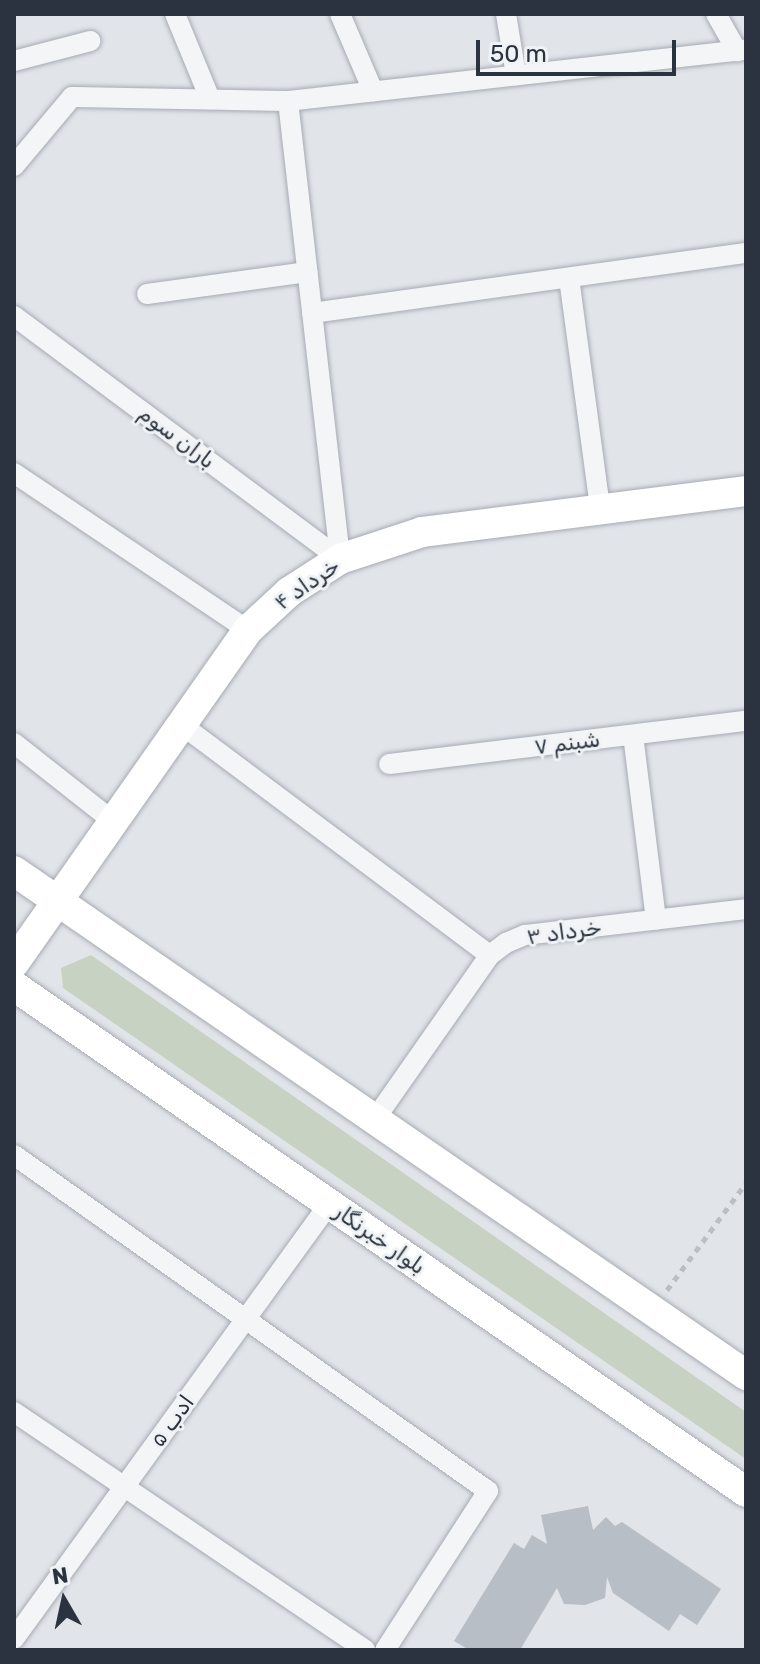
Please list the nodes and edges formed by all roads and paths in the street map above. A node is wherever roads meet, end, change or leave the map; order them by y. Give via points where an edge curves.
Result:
1 (175, 14) edge
2 (340, 14) edge
3 (506, 14) edge
4 (716, 14) edge
5 (90, 41) dead end
6 (742, 50) edge
7 (14, 61) edge
8 (516, 75) junction
9 (373, 91) junction
10 (210, 99) junction
11 (288, 101) junction
12 (18, 151) edge
13 (746, 253) edge
14 (308, 272) junction
15 (569, 278) junction
16 (147, 294) dead end
17 (312, 313) junction
18 (14, 316) edge
19 (14, 473) edge
20 (746, 491) edge
21 (600, 507) junction
22 (340, 559) junction
23 (248, 630) junction
24 (746, 721) edge
25 (182, 725) junction
26 (633, 735) junction
27 (14, 743) edge
28 (389, 764) dead end
29 (114, 822) junction
30 (14, 871) edge
31 (59, 902) junction
32 (746, 909) edge
33 (656, 920) junction
34 (490, 955) junction
35 (14, 963) edge
36 (14, 986) edge
37 (375, 1119) junction
38 (14, 1155) edge
39 (746, 1183) edge
40 (329, 1204) junction
41 (652, 1310) junction
42 (245, 1320) junction
43 (746, 1375) edge
44 (14, 1412) edge
45 (123, 1489) junction
46 (746, 1492) edge
47 (14, 1639) edge
48 (365, 1650) edge
49 (385, 1650) edge

1 - 10 street
2 - 9 street
3 - 8 street
4 - 6 street
5 - 7 street
6 - 8 street
8 - 9 street
9 - 11 street
10 - 11 street
10 - 12 street via 72,97
11 - 14 street
13 - 15 street
14 - 16 street
14 - 17 street
15 - 17 street
15 - 21 street
17 - 22 street
18 - 22 street, باران سوم
19 - 23 street
20 - 21 main road, خرداد ۴
21 - 22 main road, خرداد ۴ via 422,532
22 - 23 main road, خرداد ۴ via 289,592
23 - 25 main road, خرداد ۴
24 - 26 street, شبنم ۷
25 - 29 main road, خرداد ۴
25 - 34 street
26 - 28 street, شبنم ۷
26 - 33 street
27 - 29 street
29 - 31 main road, خرداد ۴
30 - 31 main road
31 - 35 main road, خرداد ۴
31 - 37 main road
32 - 33 street, خرداد ۳
33 - 34 street, خرداد ۳ via 525,935
34 - 37 street, خرداد ۳
36 - 40 main road, بلوار خبرنگار
37 - 41 main road
38 - 42 street
39 - 41 path
40 - 42 street, ادب ۵
40 - 46 main road, بلوار خبرنگار
41 - 43 main road
42 - 45 street, ادب ۵
42 - 49 street via 488,1491
44 - 45 street
45 - 47 street, ادب ۵
45 - 48 street

